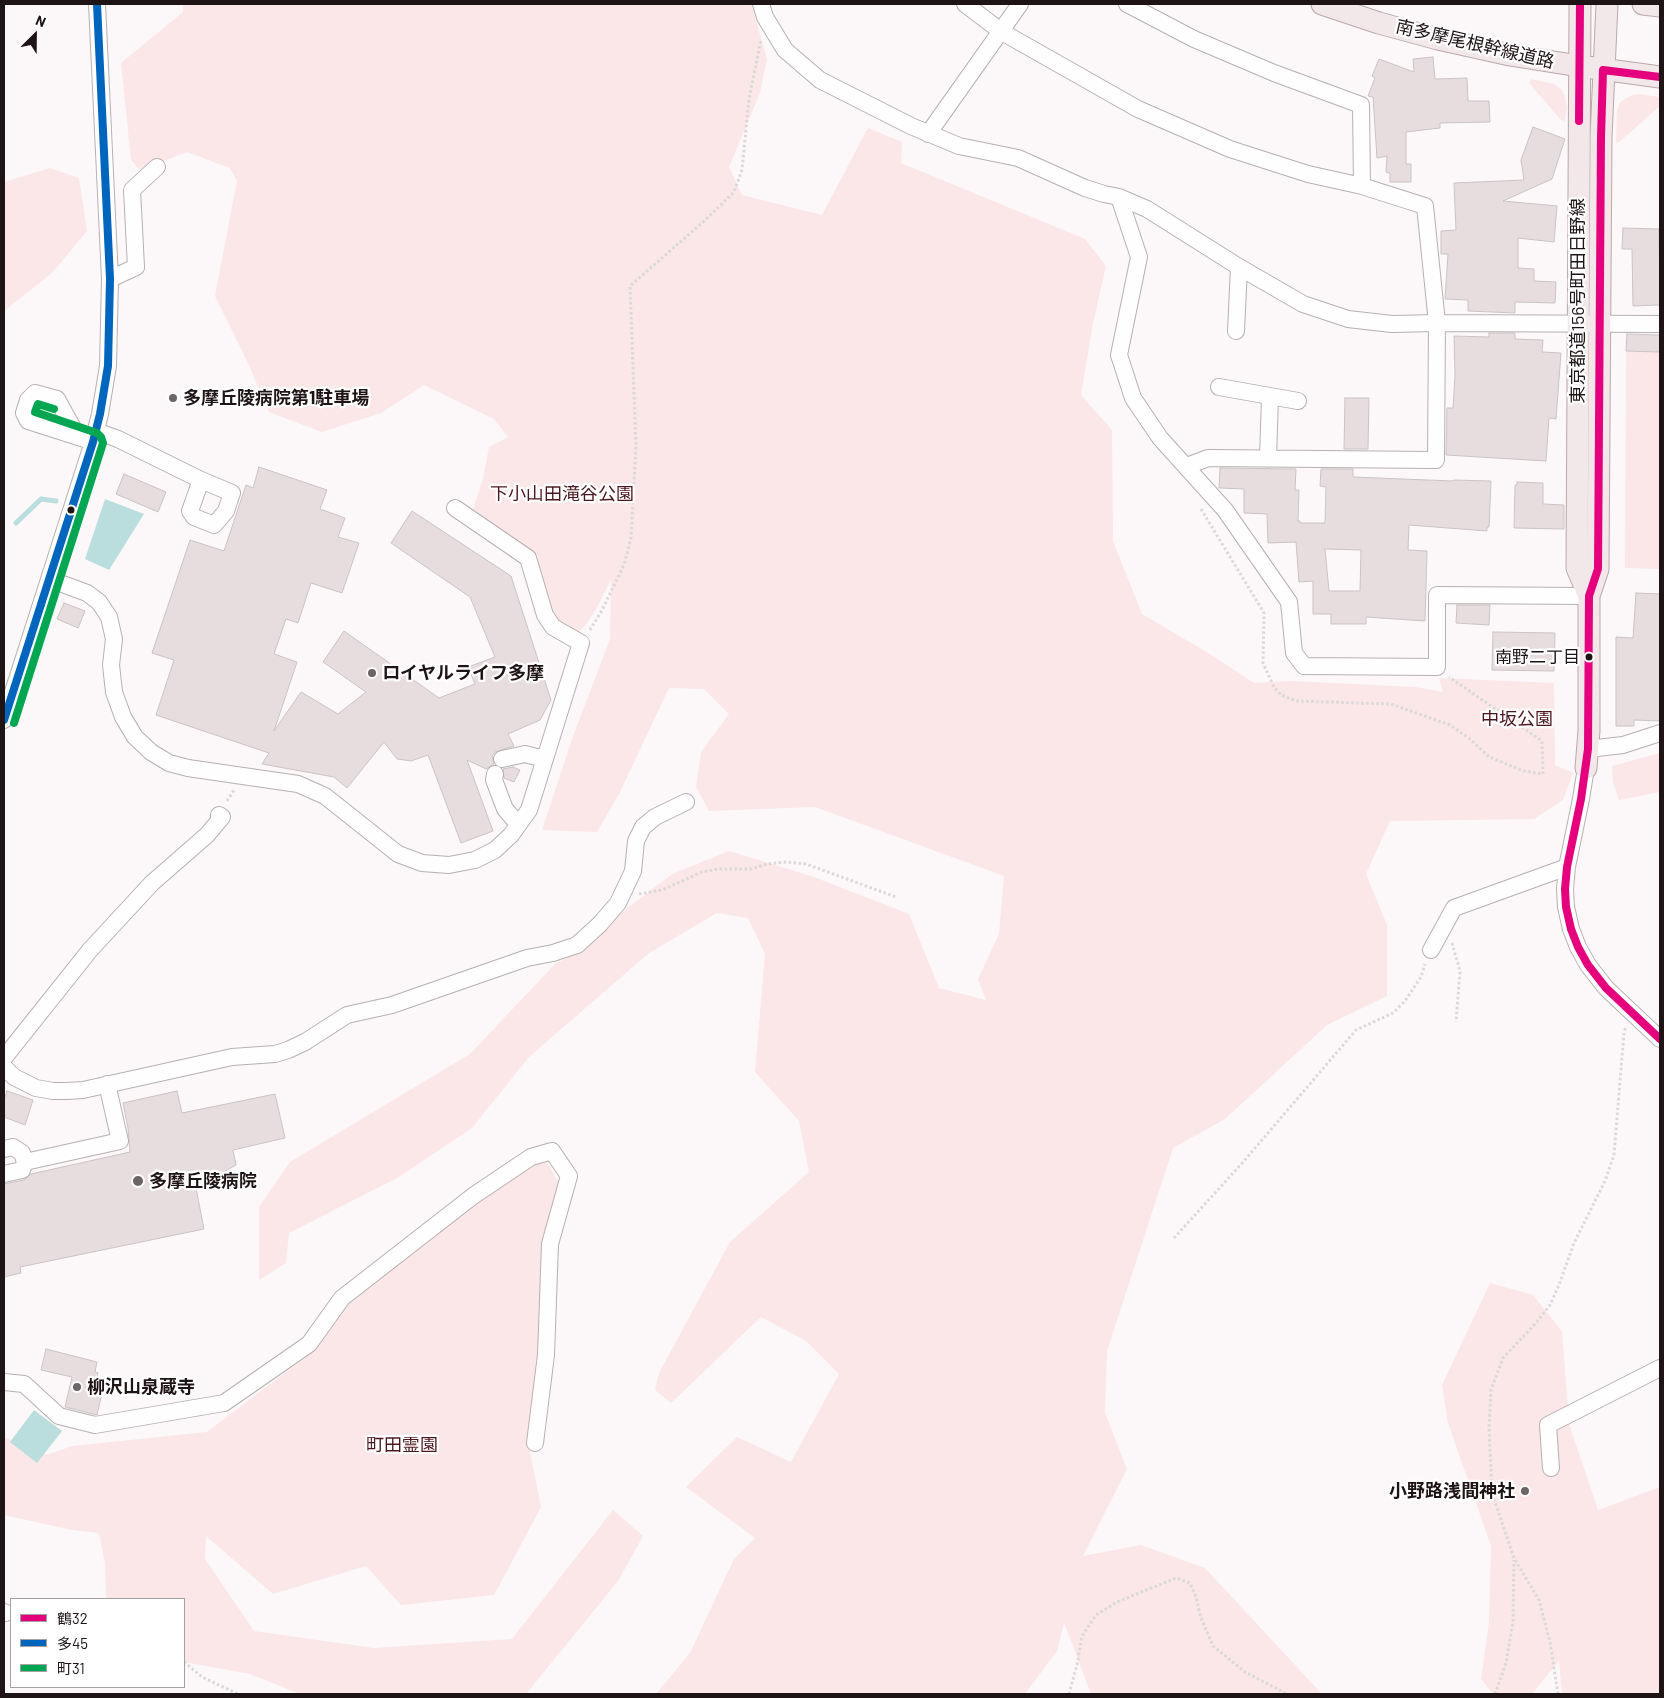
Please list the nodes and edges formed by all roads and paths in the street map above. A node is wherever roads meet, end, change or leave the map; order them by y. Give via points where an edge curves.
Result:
1 (97, 4) edge
2 (965, 4) edge
3 (1020, 4) edge
4 (1127, 4) edge
5 (1322, 4) edge
6 (1580, 4) edge
7 (1607, 4) edge
8 (1643, 4) edge
9 (1660, 6) edge
10 (763, 10) edge
11 (1002, 32) junction
12 (1579, 66) junction
13 (1603, 70) junction
14 (1660, 77) edge
15 (928, 134) junction
16 (157, 167) dead end
17 (1362, 186) junction
18 (1119, 197) junction
19 (1239, 267) junction
20 (110, 280) junction
21 (1437, 323) junction
22 (1589, 324) junction
23 (1660, 324) edge
24 (1236, 331) dead end
25 (1219, 387) dead end
26 (1270, 396) junction
27 (1298, 401) dead end
28 (89, 437) junction
29 (1268, 459) junction
30 (1187, 466) junction
31 (200, 480) dead end
32 (455, 508) dead end
33 (49, 579) junction
34 (1589, 596) junction
35 (581, 643) junction
36 (1437, 667) junction
37 (4, 720) edge
38 (1660, 733) edge
39 (502, 759) dead end
40 (1587, 759) junction
41 (544, 760) junction
42 (495, 774) dead end
43 (1543, 774) dead end
44 (242, 776) junction
45 (686, 802) dead end
46 (219, 814) joint
47 (518, 824) junction
48 (1567, 867) junction
49 (896, 897) dead end
50 (618, 903) junction
51 (1445, 924) junction
52 (1431, 950) joint
53 (1631, 1011) junction
54 (1456, 1022) dead end
55 (1660, 1039) edge
56 (4, 1058) edge
57 (4, 1067) edge
58 (107, 1084) junction
59 (4, 1150) edge
60 (25, 1162) junction
61 (4, 1174) edge
62 (1174, 1238) dead end
63 (1660, 1368) edge
64 (4, 1382) edge
65 (535, 1443) dead end
66 (1551, 1468) dead end
67 (1514, 1558) junction
68 (185, 1663) edge
69 (238, 1694) edge
70 (1069, 1694) edge
71 (1287, 1694) edge
72 (1495, 1694) edge
73 (1558, 1694) edge

1 - 20 street
2 - 11 street
3 - 11 street
4 - 17 street via 1194,39 1361,105
5 - 12 main road, 南多摩尾根幹線道路 via 1438,39
6 - 12 main road, 東京都道156号町田日野線
7 - 13 main road, 東京都道156号町田日野線
8 - 9 main road
10 - 15 street via 785,50 820,80
10 - 35 path via 742,170 734,192 630,286 636,446 631,538 624,564 602,612
11 - 15 street
11 - 17 street via 1138,109 1230,149 1308,174
12 - 13 main road, 南多摩尾根幹線道路
12 - 22 main road, 東京都道156号町田日野線
13 - 14 main road, 南多摩尾根幹線道路
13 - 22 main road, 東京都道156号町田日野線
15 - 18 street via 959,146 1018,158 1085,188
16 - 20 street via 132,190 136,267
17 - 21 street via 1425,206
18 - 19 street via 1147,209
18 - 30 street via 1139,257 1118,355 1133,398 1160,438
19 - 21 street via 1303,304 1348,319 1392,324
19 - 24 street
20 - 28 street via 108,366
21 - 22 street
21 - 29 street via 1436,460
22 - 23 street
22 - 34 main road, 東京都道156号町田日野線 via 1577,568
25 - 26 street
26 - 27 street
26 - 29 street
28 - 31 street via 118,439
28 - 33 street
29 - 30 street via 1208,458
30 - 36 street via 1225,510 1289,602 1294,653 1304,666
32 - 35 street via 528,558 545,615 553,627
33 - 37 street
33 - 44 street via 87,593 99,602 109,617 114,639 111,665 114,692 135,737 151,752 169,762
34 - 36 street via 1437,595
34 - 40 main road, 東京都道156号町田日野線
35 - 41 street
36 - 43 path via 1542,742
38 - 40 street
39 - 41 street via 525,754
40 - 48 street
41 - 47 street via 529,810
42 - 47 street via 494,780 505,809
44 - 46 path
44 - 47 street via 298,784 325,796 398,854 422,863 449,865 475,860 495,850
45 - 50 street via 643,827 636,841 633,871
46 - 56 street via 222,817 207,835 152,883 90,950
48 - 51 street via 1454,908
48 - 53 street via 1566,907 1578,948 1606,988
49 - 50 path via 806,864 786,862 751,869 702,872 662,890 638,894
50 - 58 street via 577,945 527,958 392,1005 347,1015 288,1050 232,1057
51 - 52 street
51 - 54 path via 1460,971
52 - 62 path via 1421,977 1405,1001 1393,1013 1356,1030
53 - 55 street
53 - 67 path via 1624,1033 1614,1155 1605,1181 1574,1243 1550,1305 1503,1358 1491,1390 1492,1493
57 - 58 street via 24,1083 52,1091 83,1090
58 - 60 street via 120,1142
59 - 60 street via 13,1147 22,1153
60 - 61 street via 22,1170
63 - 66 street via 1548,1425
64 - 65 street via 24,1384 59,1416 95,1425 224,1402 309,1344 342,1298 465,1202 531,1157 552,1151 569,1176 550,1244 546,1355
67 - 72 path via 1513,1622 1506,1663
67 - 73 path via 1539,1600
68 - 69 path via 202,1677
70 - 71 path via 1082,1636 1096,1615 1117,1602 1176,1578 1190,1583 1213,1646 1245,1672

